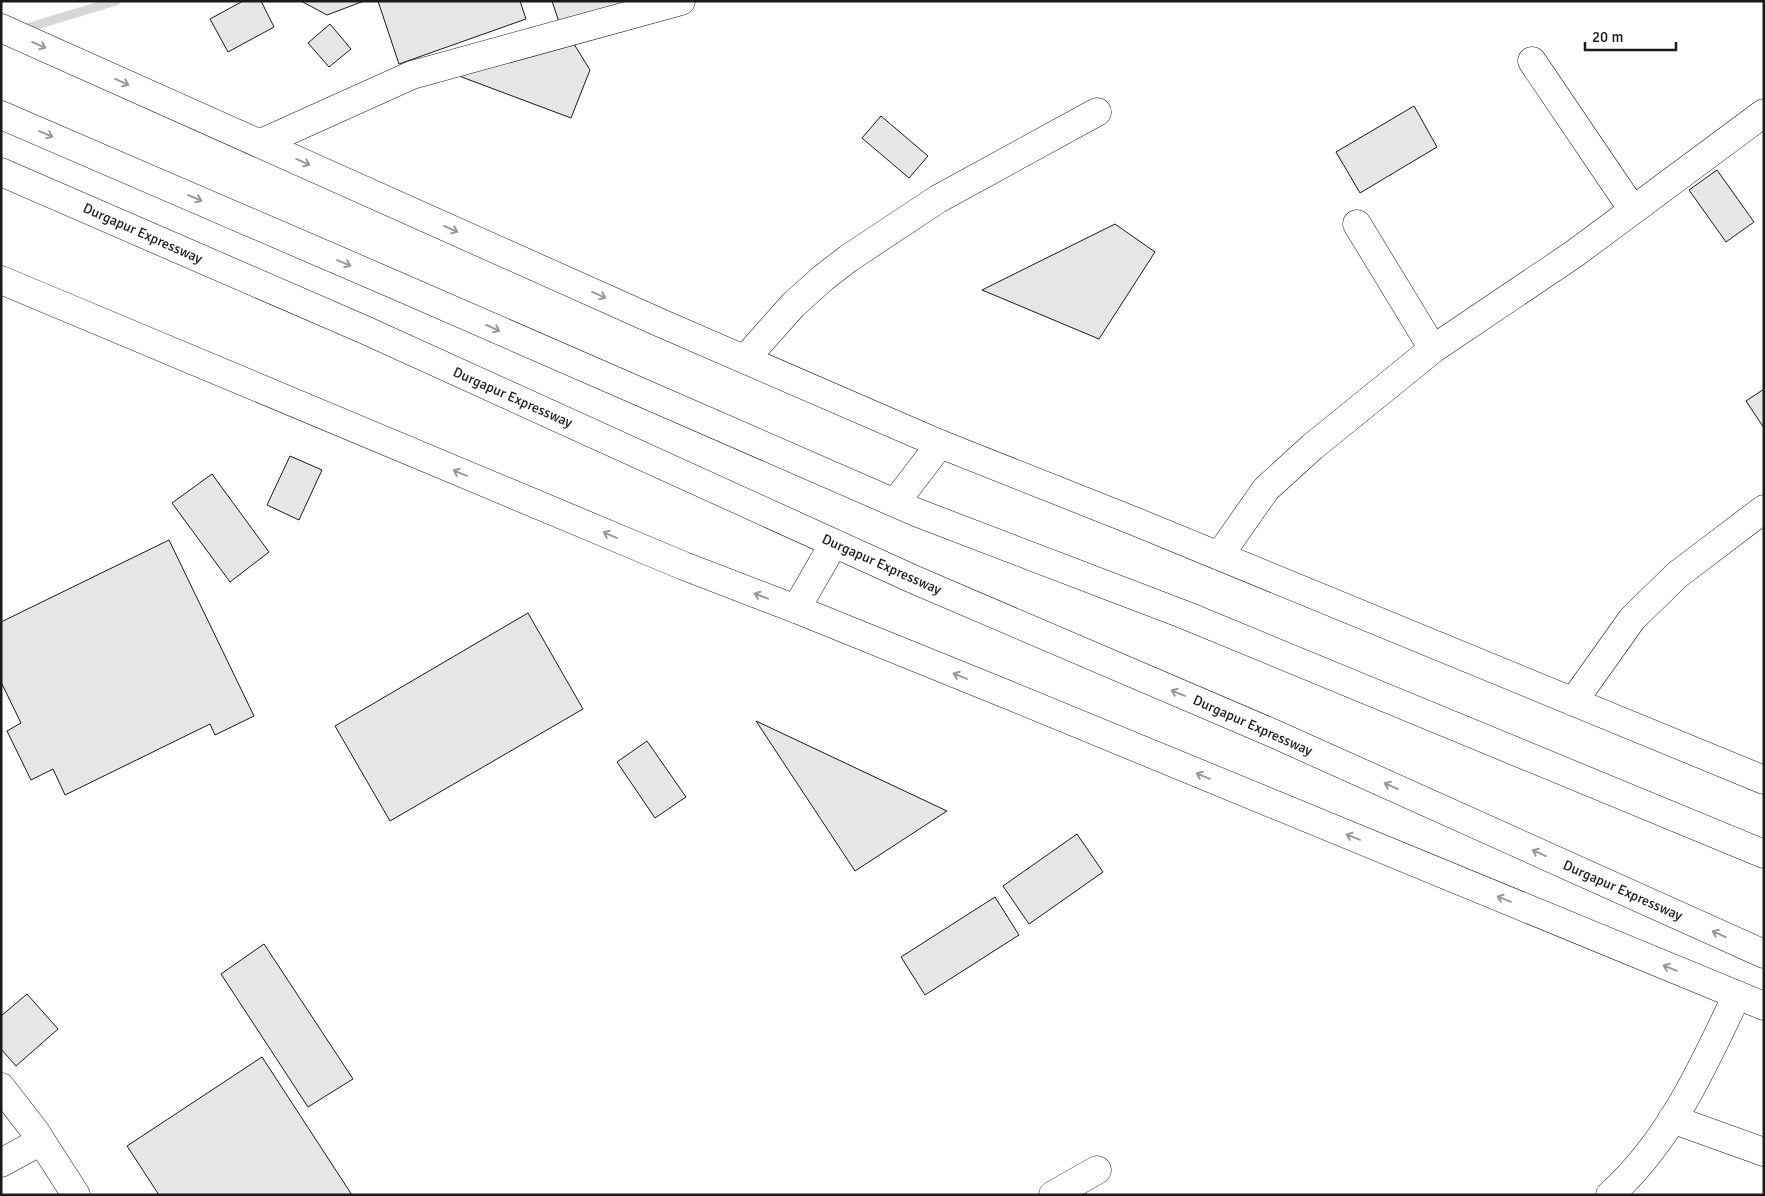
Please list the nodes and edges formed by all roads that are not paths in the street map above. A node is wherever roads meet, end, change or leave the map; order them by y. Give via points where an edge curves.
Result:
1 (681, 1) edge
2 (1, 28) edge
3 (1532, 61) dead end
4 (1097, 112) dead end
5 (1764, 113) edge
6 (1, 115) edge
7 (261, 144) junction
8 (1, 172) edge
9 (1633, 210) junction
10 (1357, 224) dead end
11 (1, 280) edge
12 (1433, 349) junction
13 (746, 359) junction
14 (940, 444) junction
15 (895, 503) junction
16 (1764, 509) edge
17 (834, 543) junction
18 (1219, 556) junction
19 (796, 609) junction
20 (1573, 702) junction
21 (1764, 780) edge
22 (1764, 854) edge
23 (1764, 954) edge
24 (1737, 995) junction
25 (1764, 1006) edge
26 (1, 1087) edge
27 (1672, 1118) junction
28 (40, 1140) junction
29 (1764, 1152) edge
30 (1, 1163) edge
31 (1097, 1170) dead end
32 (76, 1195) edge
33 (1053, 1195) edge
34 (1610, 1195) edge

1 - 7 main road via 412,75
2 -> 7 main road
3 - 9 main road
4 - 13 main road via 938,199 849,258 793,305
5 - 9 main road
6 -> 15 main road
7 -> 13 main road
8 - 17 main road, Durgapur Expressway via 365,330
9 - 12 main road
10 - 12 main road
19 -> 11 main road via 675,562
12 - 18 main road via 1312,447 1266,489
13 - 14 main road
14 - 15 main road
14 - 18 main road
15 - 22 main road via 1185,615
16 - 20 main road via 1708,550 1632,619
17 - 19 main road
23 -> 17 main road, Durgapur Expressway via 1277,735
18 - 20 main road
24 -> 19 main road
20 - 21 main road
24 - 25 main road
24 - 27 main road via 1693,1086
26 - 28 main road
27 - 29 main road
27 - 34 main road via 1653,1149
28 - 30 main road
28 - 32 main road
31 - 33 main road

